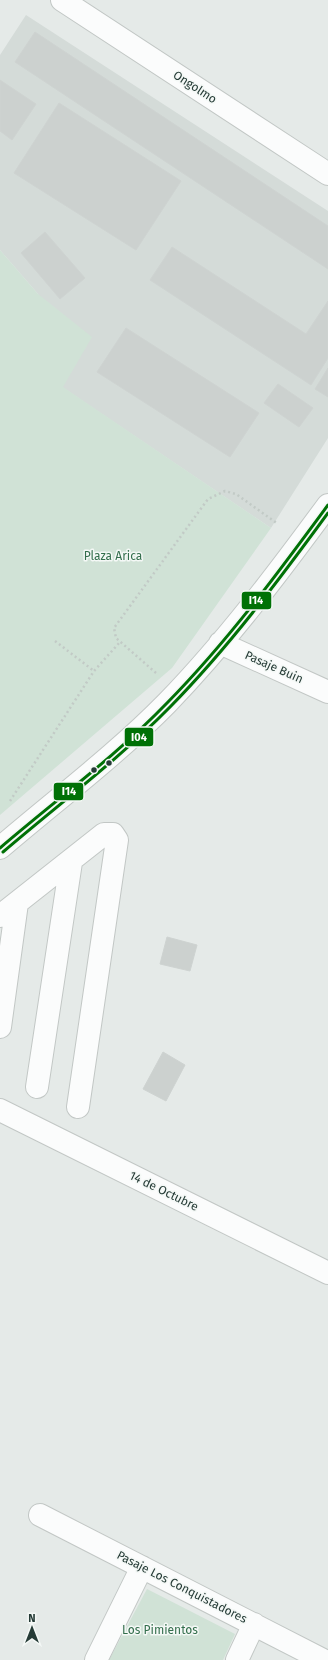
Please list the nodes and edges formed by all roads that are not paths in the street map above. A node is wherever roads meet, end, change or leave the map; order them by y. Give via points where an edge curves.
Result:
1 (62, 0) edge
2 (328, 174) edge
3 (328, 505) edge
4 (220, 643) junction
5 (328, 692) edge
6 (0, 848) edge
7 (71, 862) junction
8 (17, 903) junction
9 (0, 916) edge
10 (0, 1028) edge
11 (37, 1087) dead end
12 (78, 1107) dead end
13 (0, 1110) edge
14 (328, 1273) edge
15 (40, 1515) dead end
16 (142, 1567) junction
17 (254, 1624) junction
18 (96, 1660) edge
19 (237, 1660) edge
20 (323, 1660) edge

1 - 2 street, Ongolmo
3 - 4 street
4 - 5 street, Pasaje Buin
4 - 6 street via 194,674 134,735
7 - 8 street
7 - 11 street
7 - 12 street via 104,834 113,834 117,840
8 - 9 street
8 - 10 street
13 - 14 street, 14 de Octubre
15 - 16 street, Pasaje Los Conquistadores
16 - 17 street, Pasaje Los Conquistadores
16 - 18 street
17 - 19 street
17 - 20 street, Pasaje Los Conquistadores

